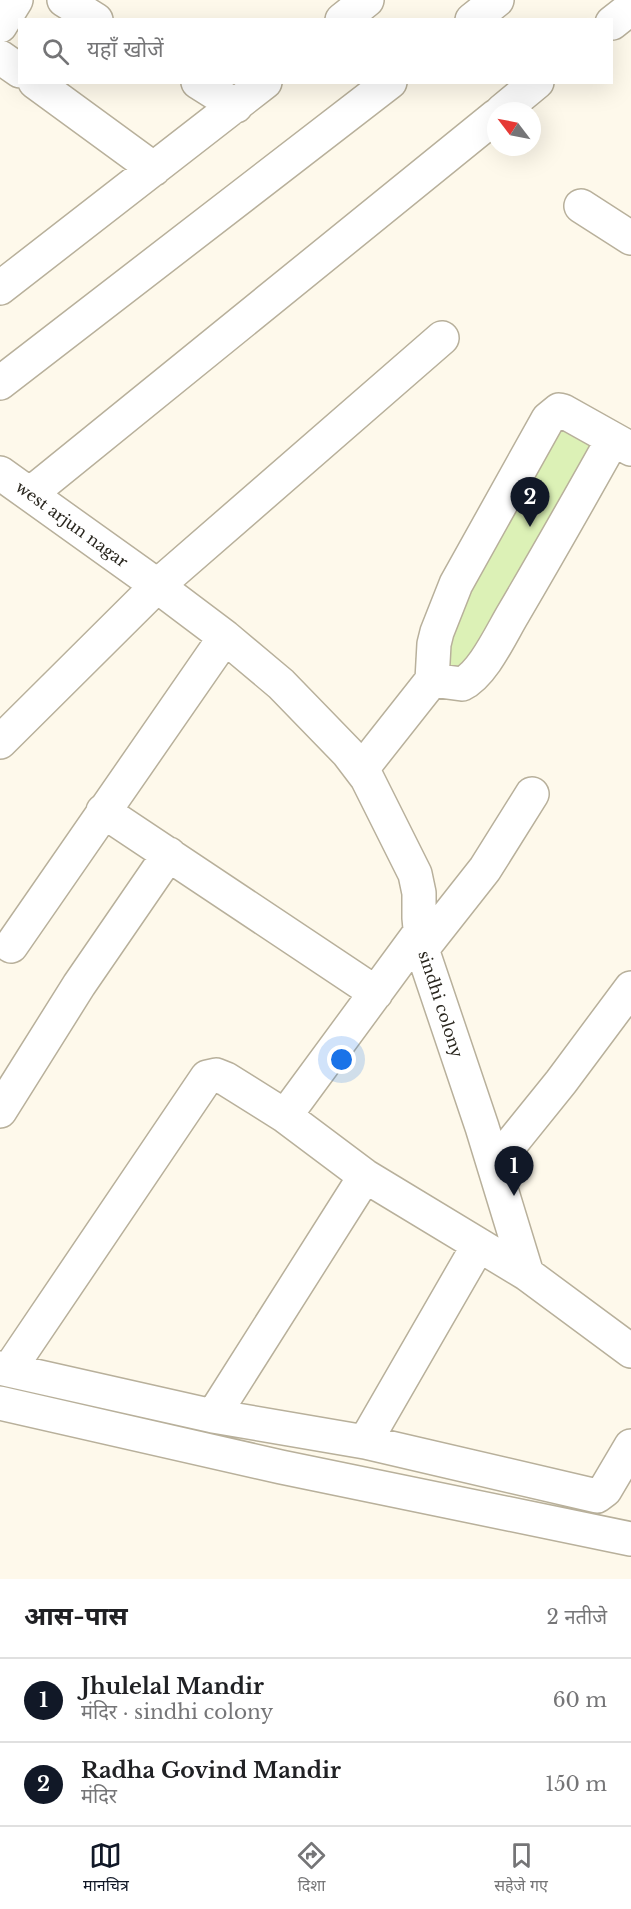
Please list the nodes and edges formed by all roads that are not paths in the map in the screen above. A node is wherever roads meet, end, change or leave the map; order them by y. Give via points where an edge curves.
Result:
1 (16, 0) edge
2 (64, 0) edge
3 (497, 0) edge
4 (631, 8) edge
5 (93, 18) edge
6 (474, 18) edge
7 (613, 22) edge
8 (0, 26) edge
9 (0, 57) edge
10 (18, 70) edge
11 (38, 84) edge
12 (201, 84) edge
13 (263, 84) edge
14 (387, 84) edge
15 (535, 84) edge
16 (513, 102) edge
17 (236, 106) junction
18 (487, 123) edge
19 (154, 170) junction
20 (581, 206) dead end
21 (631, 238) edge
22 (0, 288) edge
23 (442, 338) dead end
24 (0, 383) edge
25 (622, 444) edge
26 (0, 473) edge
27 (30, 494) junction
28 (150, 581) junction
29 (225, 637) junction
30 (432, 680) junction
31 (0, 742) edge
32 (355, 761) junction
33 (532, 794) dead end
34 (104, 811) junction
35 (169, 854) junction
36 (421, 940) junction
37 (11, 946) dead end
38 (631, 988) edge
39 (376, 993) junction
40 (0, 1111) edge
41 (285, 1116) junction
42 (494, 1165) junction
43 (365, 1176) junction
44 (478, 1246) junction
45 (527, 1274) junction
46 (631, 1351) edge
47 (4, 1369) edge
48 (0, 1403) edge
49 (213, 1416) junction
50 (365, 1442) junction
51 (631, 1446) edge
52 (631, 1539) edge

1 - 8 street
2 - 5 street
3 - 6 street
4 - 7 street
9 - 10 street
11 - 19 street
12 - 17 street
13 - 17 street
14 - 24 street
15 - 16 street
17 - 19 street
18 - 27 street
19 - 22 street
20 - 21 street
23 - 28 street
25 - 30 street via 551,550 486,660 462,684
25 - 30 street via 563,411 548,419 456,584 434,644
26 - 27 street, west arjun nagar
27 - 28 street, west arjun nagar
28 - 29 street, west arjun nagar
28 - 31 street
29 - 32 street, sindhi colony via 281,684
29 - 34 street
30 - 32 street
32 - 36 street, sindhi colony via 415,874
33 - 36 street via 484,869
34 - 35 street
34 - 37 street
35 - 39 street
35 - 40 street via 79,985
36 - 39 street
36 - 42 street, sindhi colony
38 - 42 street
39 - 41 street
41 - 43 street
41 - 47 street via 226,1079 207,1077
42 - 45 street, sindhi colony
43 - 44 street
43 - 49 street
44 - 45 street
44 - 50 street
45 - 46 street
47 - 49 street
48 - 52 street via 281,1467
49 - 50 street
50 - 51 street via 597,1496 605,1490

